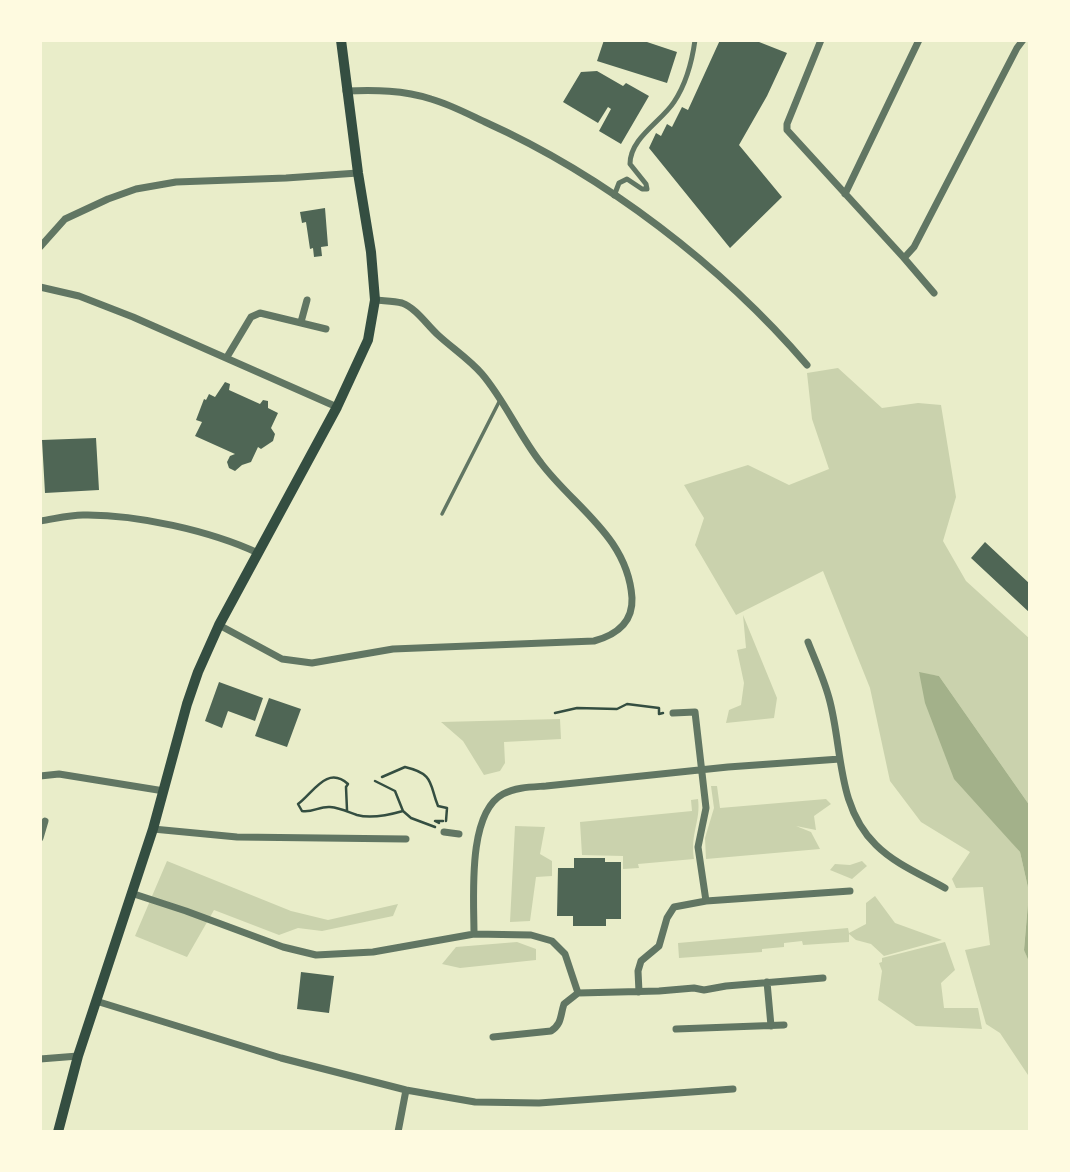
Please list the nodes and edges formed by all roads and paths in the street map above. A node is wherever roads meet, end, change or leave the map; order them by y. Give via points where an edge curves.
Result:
1 (341, 40) edge
2 (695, 40) edge
3 (821, 40) edge
4 (919, 40) edge
5 (1023, 40) edge
6 (346, 91) junction
7 (358, 173) junction
8 (845, 194) junction
9 (613, 196) junction
10 (40, 247) edge
11 (904, 258) junction
12 (40, 287) edge
13 (934, 293) dead end
14 (307, 300) dead end
15 (375, 300) junction
16 (301, 322) junction
17 (326, 329) dead end
18 (227, 357) junction
19 (807, 365) dead end
20 (500, 400) junction
21 (337, 407) junction
22 (442, 514) dead end
23 (40, 521) edge
24 (258, 553) junction
25 (219, 625) junction
26 (808, 642) dead end
27 (555, 713) dead end
28 (673, 713) joint
29 (840, 759) junction
30 (702, 770) junction
31 (40, 776) edge
32 (382, 777) dead end
33 (375, 781) dead end
34 (384, 787) junction
35 (378, 789) dead end
36 (164, 791) junction
37 (347, 810) junction
38 (403, 811) junction
39 (45, 821) dead end
40 (454, 824) dead end
41 (153, 829) junction
42 (444, 832) joint
43 (459, 834) dead end
44 (40, 838) edge
45 (407, 839) dead end
46 (945, 888) dead end
47 (850, 891) dead end
48 (131, 893) junction
49 (706, 901) junction
50 (474, 934) junction
51 (823, 978) dead end
52 (767, 982) junction
53 (639, 992) junction
54 (578, 993) junction
55 (96, 1001) junction
56 (784, 1025) dead end
57 (771, 1026) junction
58 (676, 1029) dead end
59 (494, 1037) dead end
60 (78, 1056) junction
61 (40, 1059) edge
62 (733, 1089) dead end
63 (406, 1090) junction
64 (58, 1132) edge
65 (398, 1132) edge

1 - 6 main road
2 - 9 street via 686,79 673,104 630,157 647,189 623,180
3 - 8 street via 787,130
4 - 8 street
5 - 11 street via 914,247
6 - 7 main road
6 - 9 street via 377,89 432,99 541,149
7 - 10 street via 176,181 136,189 65,219
7 - 15 main road
8 - 11 street
9 - 19 street via 701,259
11 - 13 street
12 - 18 street via 79,296
14 - 16 street
15 - 20 street via 412,309 482,374
15 - 21 main road via 368,340
16 - 17 street
16 - 18 street via 260,313 251,317
18 - 21 street
20 - 22 lane
20 - 25 street via 542,466 601,527 618,552 632,602 621,628 594,641 393,649 312,663 282,659
21 - 24 main road
23 - 24 street via 82,514 148,521
24 - 25 main road
25 - 36 main road via 187,704
26 - 29 street via 829,696
27 - 28 path via 577,708 617,709 627,704 659,708 659,714
28 - 30 street via 695,712
29 - 30 street
29 - 46 street via 848,800 873,843 887,856
30 - 49 street via 706,808 698,847
30 - 50 street via 517,789 494,800 476,837
31 - 36 street via 59,774
32 - 40 path via 405,767 421,772 435,790 438,806 447,808 445,823
33 - 34 path
34 - 35 path
34 - 38 path via 395,790
36 - 41 main road
37 - 37 path via 322,807 309,812 298,804 320,782 337,778 348,785
37 - 38 path via 359,816
38 - 42 path
39 - 44 street
41 - 45 street via 237,837
41 - 48 main road
42 - 43 street
47 - 49 street
48 - 50 street via 316,955 373,952
48 - 55 main road
49 - 53 street via 681,904 670,912 659,946 639,965
50 - 54 street via 531,935 552,941 565,954
51 - 52 street
52 - 53 street
52 - 57 street
53 - 54 street
54 - 59 street via 564,1004 560,1021 551,1031
55 - 60 main road
55 - 63 street via 281,1058
56 - 57 street
57 - 58 street
60 - 61 street
60 - 64 main road
62 - 63 street via 508,1104
63 - 65 street

